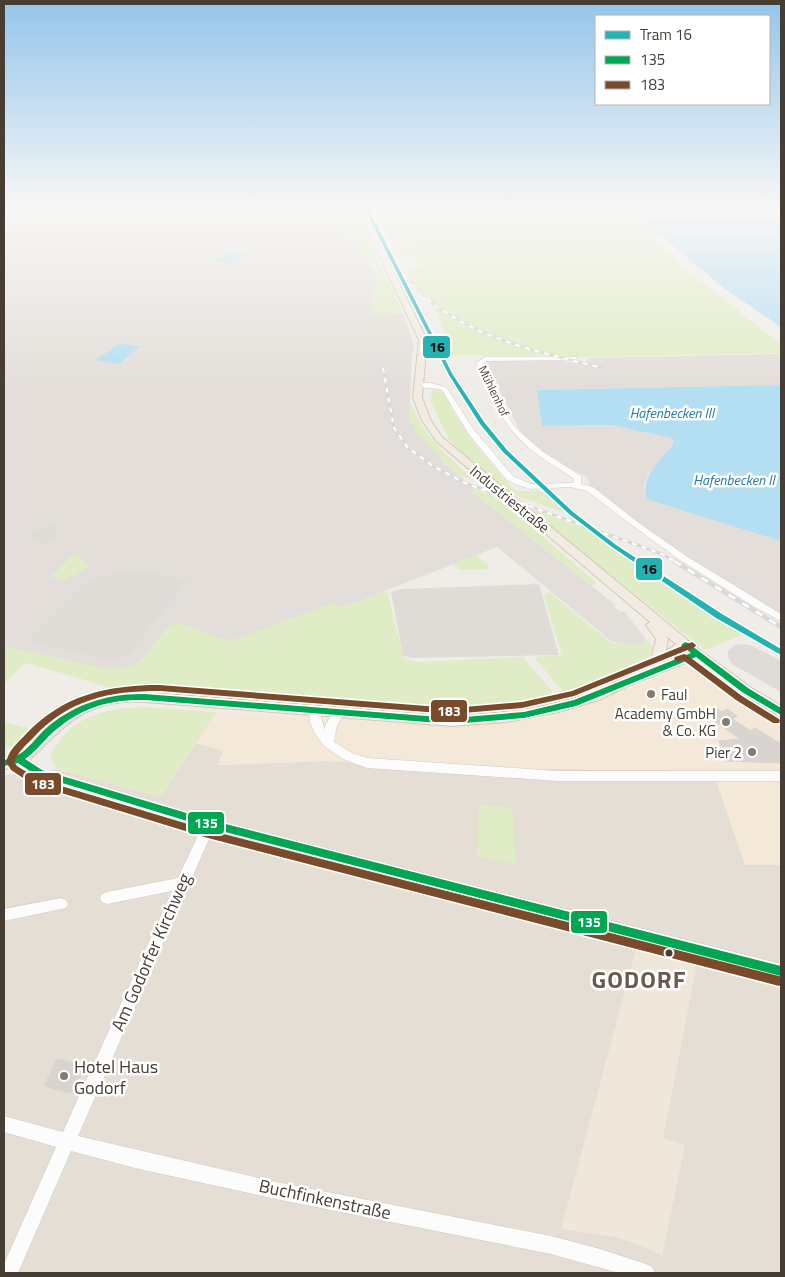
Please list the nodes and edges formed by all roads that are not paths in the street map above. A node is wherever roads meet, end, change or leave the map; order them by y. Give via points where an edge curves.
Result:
1 (388, 268) edge
2 (574, 358) dead end
3 (418, 385) junction
4 (577, 483) junction
5 (633, 602) junction
6 (781, 618) edge
7 (684, 645) junction
8 (696, 654) junction
9 (657, 660) junction
10 (624, 683) junction
11 (314, 710) junction
12 (781, 712) edge
13 (338, 713) junction
14 (328, 743) junction
15 (20, 760) junction
16 (4, 763) edge
17 (781, 776) edge
18 (210, 824) junction
19 (182, 883) junction
20 (107, 898) dead end
21 (61, 904) dead end
22 (4, 915) edge
23 (781, 971) edge
24 (4, 1124) edge
25 (68, 1143) junction
26 (9, 1273) edge
27 (646, 1273) edge

1 - 3 main road, Industriestraße via 423,340
2 - 4 street, Mühlenhof via 486,359 479,363 516,433 530,447 578,478
3 - 4 street via 445,389 471,431 510,478 521,485 540,488
3 - 5 main road, Industriestraße via 421,410 439,439
4 - 6 street, Mühlenhof via 666,547
5 - 7 main road, Industriestraße
5 - 9 main road via 661,635
7 - 8 main road, Industriestraße
7 - 9 main road
8 - 10 main road
8 - 12 main road, Industriestraße
9 - 10 main road
10 - 13 main road via 569,705 490,720 452,721
11 - 13 main road
11 - 14 street via 316,726
11 - 15 main road via 159,698 105,699 69,716
13 - 14 street via 331,726
14 - 17 street via 340,754 366,763 496,773
15 - 16 main road
15 - 18 street via 39,774
18 - 19 street, Am Godorfer Kirchweg
18 - 23 street
19 - 20 street
19 - 25 street, Am Godorfer Kirchweg
21 - 22 street
24 - 25 street, Buchfinkenstraße
25 - 26 street, Am Godorfer Kirchweg
25 - 27 street, Buchfinkenstraße via 551,1245

